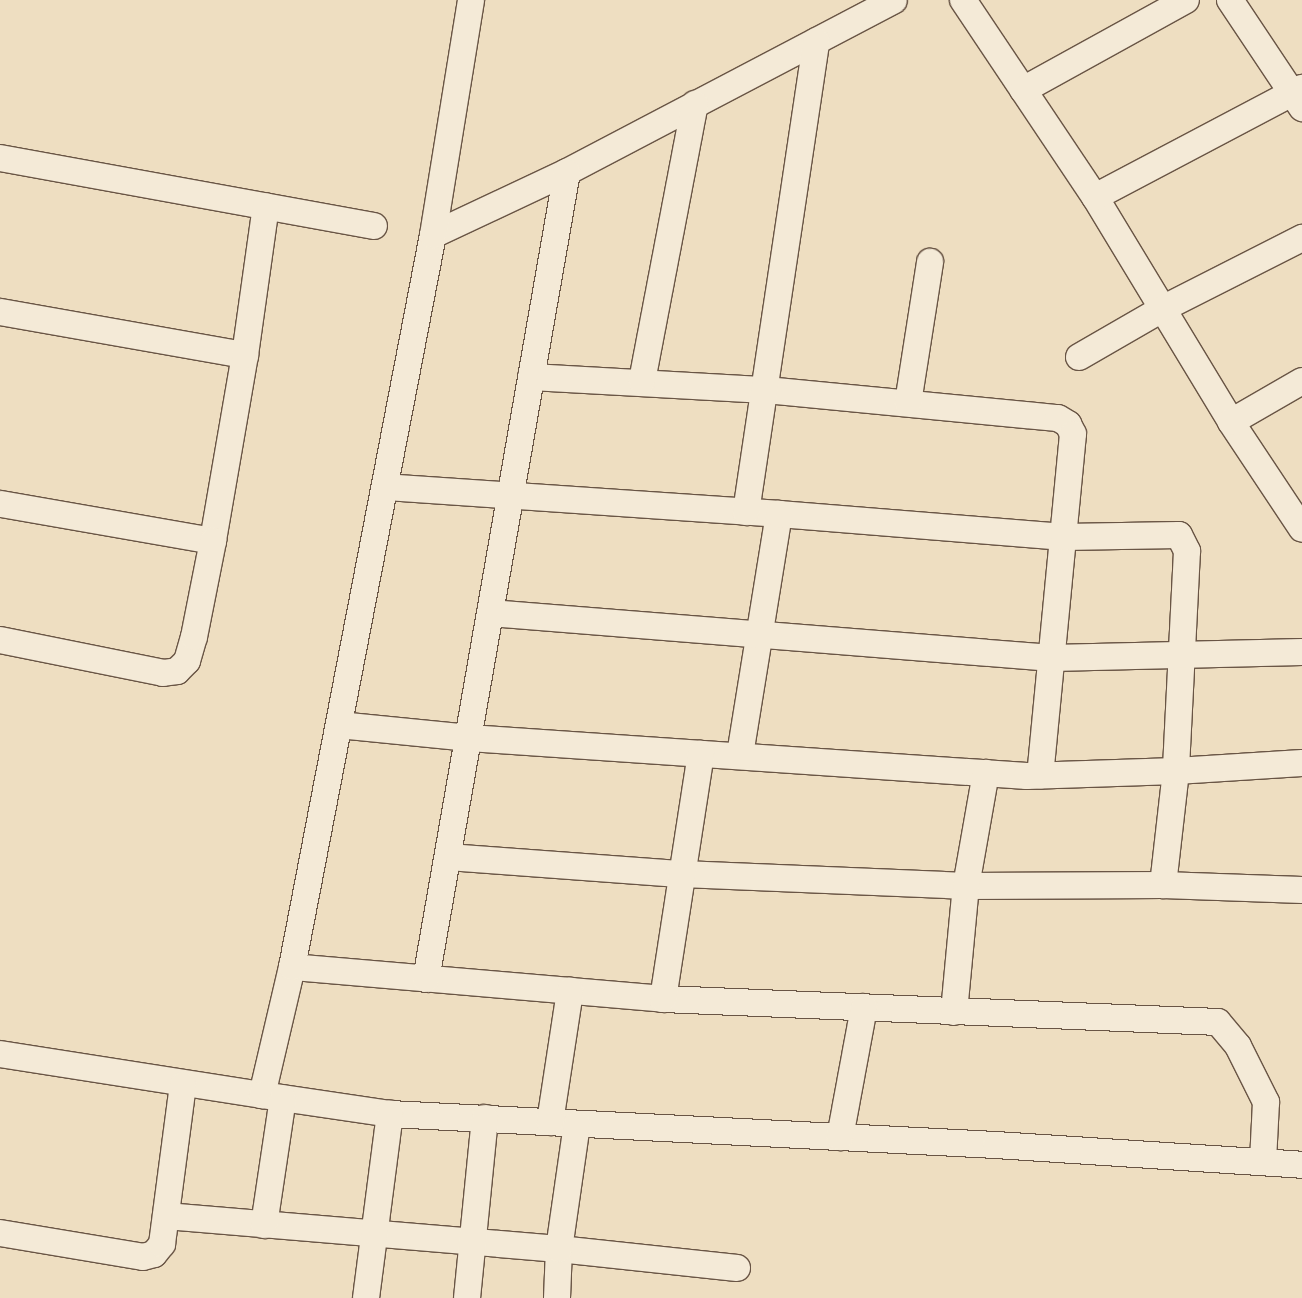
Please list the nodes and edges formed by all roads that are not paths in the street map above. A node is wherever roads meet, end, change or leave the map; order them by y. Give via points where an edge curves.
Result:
1 (471, 0) edge
2 (894, 0) edge
3 (963, 0) edge
4 (1186, 0) edge
5 (1230, 0) edge
6 (816, 41) junction
7 (1023, 90) junction
8 (1299, 96) edge
9 (695, 104) junction
10 (0, 158) edge
11 (567, 172) junction
12 (1095, 197) junction
13 (266, 206) junction
14 (374, 226) dead end
15 (433, 235) junction
16 (1302, 238) edge
17 (930, 262) dead end
18 (1164, 308) junction
19 (0, 312) edge
20 (245, 355) junction
21 (1079, 357) dead end
22 (531, 377) junction
23 (1302, 381) edge
24 (642, 382) junction
25 (766, 390) junction
26 (908, 404) junction
27 (1231, 422) junction
28 (385, 487) junction
29 (510, 496) junction
30 (0, 504) edge
31 (746, 512) junction
32 (779, 514) junction
33 (1302, 529) edge
34 (1064, 537) junction
35 (213, 541) junction
36 (490, 613) junction
37 (760, 636) junction
38 (0, 640) edge
39 (1302, 652) edge
40 (1180, 654) junction
41 (1052, 658) junction
42 (339, 725) junction
43 (468, 738) junction
44 (700, 754) junction
45 (740, 756) junction
46 (1302, 763) edge
47 (1176, 771) junction
48 (986, 773) junction
49 (1040, 775) junction
50 (448, 857) junction
51 (682, 874) junction
52 (1163, 884) junction
53 (966, 886) junction
54 (1302, 890) edge
55 (292, 968) junction
56 (426, 979) junction
57 (570, 991) junction
58 (663, 999) junction
59 (864, 1007) junction
60 (954, 1012) junction
61 (0, 1054) edge
62 (183, 1085) junction
63 (272, 1097) junction
64 (390, 1114) junction
65 (485, 1118) junction
66 (550, 1122) junction
67 (577, 1124) junction
68 (840, 1137) junction
69 (1263, 1162) junction
70 (1302, 1165) edge
71 (166, 1216) junction
72 (264, 1225) junction
73 (0, 1233) edge
74 (375, 1235) junction
75 (472, 1242) junction
76 (560, 1249) junction
77 (737, 1268) dead end
78 (366, 1298) edge
79 (467, 1298) edge
80 (558, 1298) edge

1 - 15 street
2 - 6 street
3 - 7 street
4 - 7 street
5 - 8 street
6 - 9 street
6 - 25 street
7 - 12 street
8 - 12 street
9 - 11 street
9 - 24 street
10 - 13 street
11 - 15 street
11 - 22 street
12 - 18 street
13 - 14 street
13 - 20 street
15 - 28 street
16 - 18 street
17 - 26 street
18 - 21 street
18 - 27 street
19 - 20 street
20 - 35 street
22 - 24 street
22 - 29 street
23 - 27 street
24 - 25 street
25 - 26 street
25 - 31 street
26 - 34 street via 1058,418 1068,424 1073,434
27 - 33 street
28 - 29 street
28 - 42 street
29 - 31 street
29 - 36 street
30 - 35 street
31 - 32 street
32 - 34 street
32 - 37 street
34 - 40 street via 1179,535 1187,551
34 - 41 street
35 - 38 street via 194,637 187,661 177,671 163,672
36 - 37 street
36 - 43 street
37 - 41 street
37 - 45 street
39 - 40 street
40 - 41 street
40 - 47 street
41 - 49 street
42 - 43 street
42 - 55 street
43 - 44 street
43 - 50 street
44 - 45 street
44 - 51 street
45 - 48 street
46 - 47 street
47 - 49 street
47 - 52 street
48 - 49 street
48 - 53 street
50 - 51 street
50 - 56 street
51 - 53 street
51 - 58 street
52 - 53 street
52 - 54 street
53 - 60 street
55 - 56 street
55 - 63 street
56 - 57 street
57 - 58 street
57 - 66 street
58 - 59 street
59 - 60 street
59 - 68 street
60 - 69 street via 1218,1022 1238,1046 1266,1102
61 - 62 street
62 - 63 street
62 - 71 street
63 - 64 street
63 - 72 street
64 - 65 street
64 - 74 street
65 - 66 street
65 - 75 street
66 - 67 street
67 - 68 street
67 - 76 street
68 - 69 street
69 - 70 street
71 - 72 street
71 - 73 street via 162,1244 154,1254 143,1256
72 - 74 street
74 - 75 street
74 - 78 street
75 - 76 street
75 - 79 street
76 - 77 street
76 - 80 street

